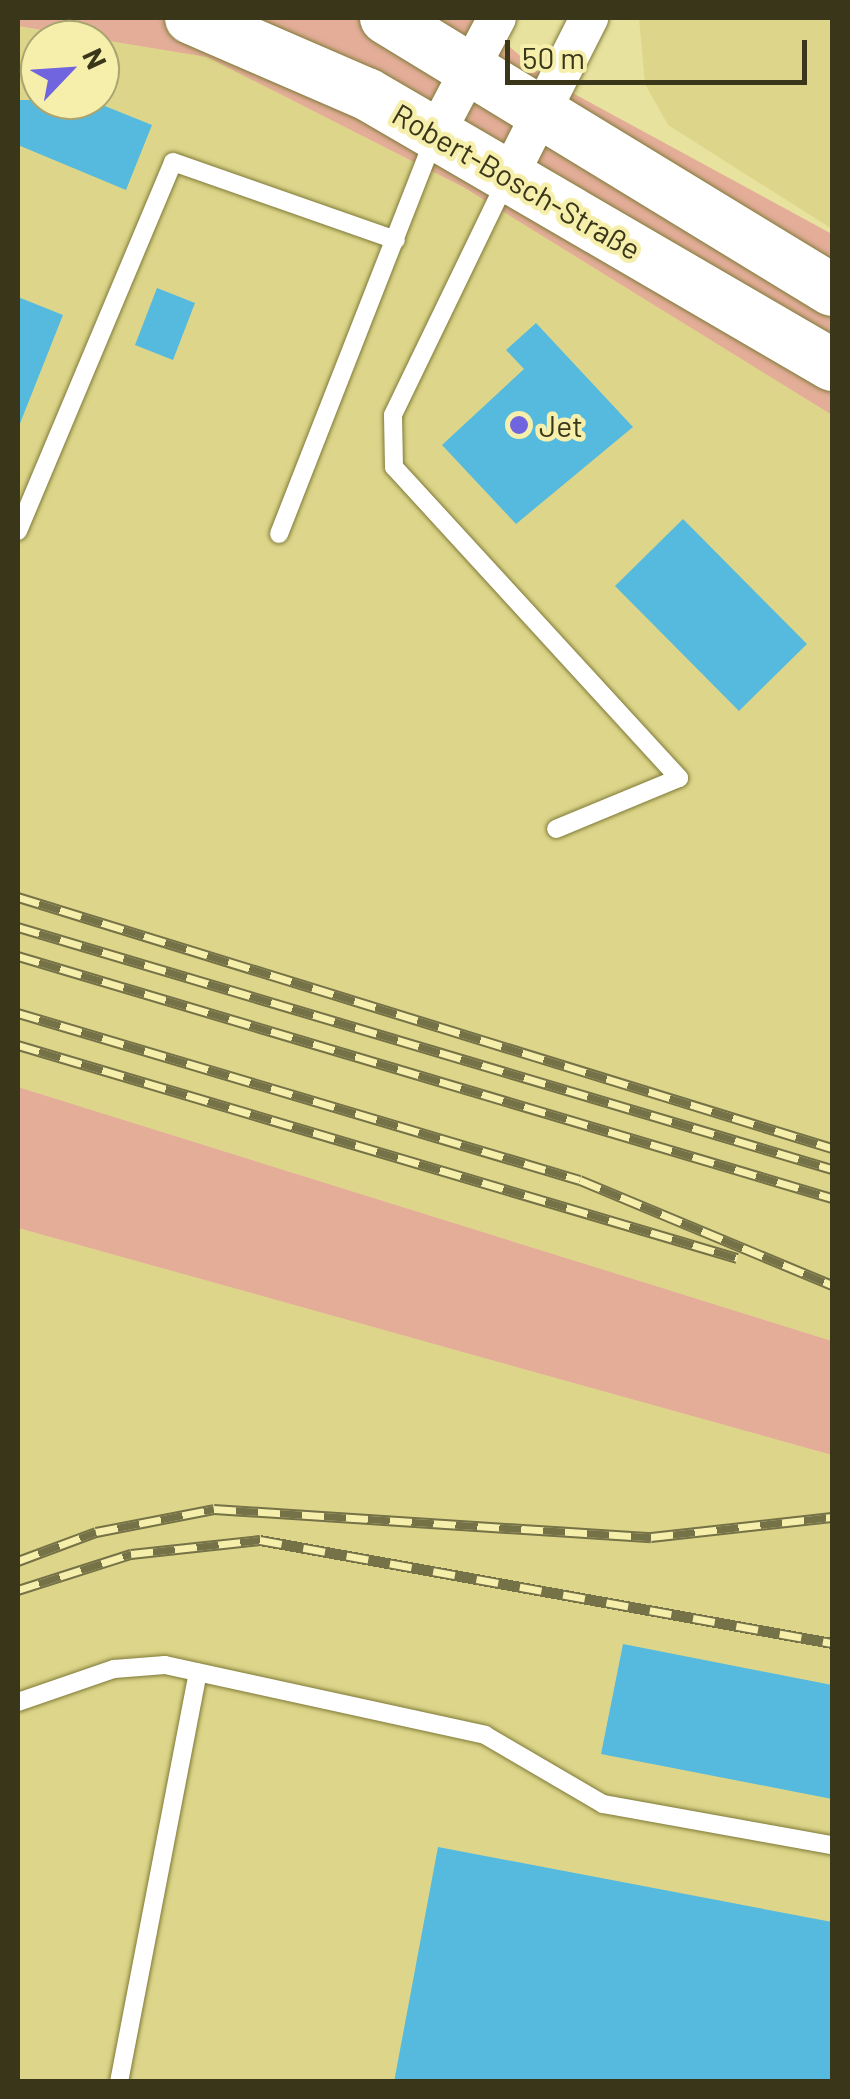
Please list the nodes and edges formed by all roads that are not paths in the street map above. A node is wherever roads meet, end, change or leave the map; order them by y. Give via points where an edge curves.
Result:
1 (191, 18) edge
2 (386, 18) edge
3 (497, 18) edge
4 (589, 18) edge
5 (467, 65) junction
6 (540, 111) junction
7 (436, 133) junction
8 (511, 172) junction
9 (396, 240) junction
10 (832, 290) edge
11 (832, 365) edge
12 (18, 531) edge
13 (279, 534) dead end
14 (556, 828) dead end
15 (198, 1674) junction
16 (18, 1702) edge
17 (832, 1845) edge
18 (119, 2082) edge

1 - 7 main road, Robert-Bosch-Straße
2 - 5 main road
3 - 5 street
4 - 6 street
5 - 6 main road
5 - 7 street
6 - 8 street
6 - 10 main road
7 - 8 main road, Robert-Bosch-Straße
7 - 9 lane
8 - 11 main road, Robert-Bosch-Straße
8 - 14 lane via 393,415 394,467 679,778
9 - 12 lane via 173,162
9 - 13 lane
15 - 16 lane via 114,1669
15 - 17 lane via 485,1735 603,1804
15 - 18 lane

